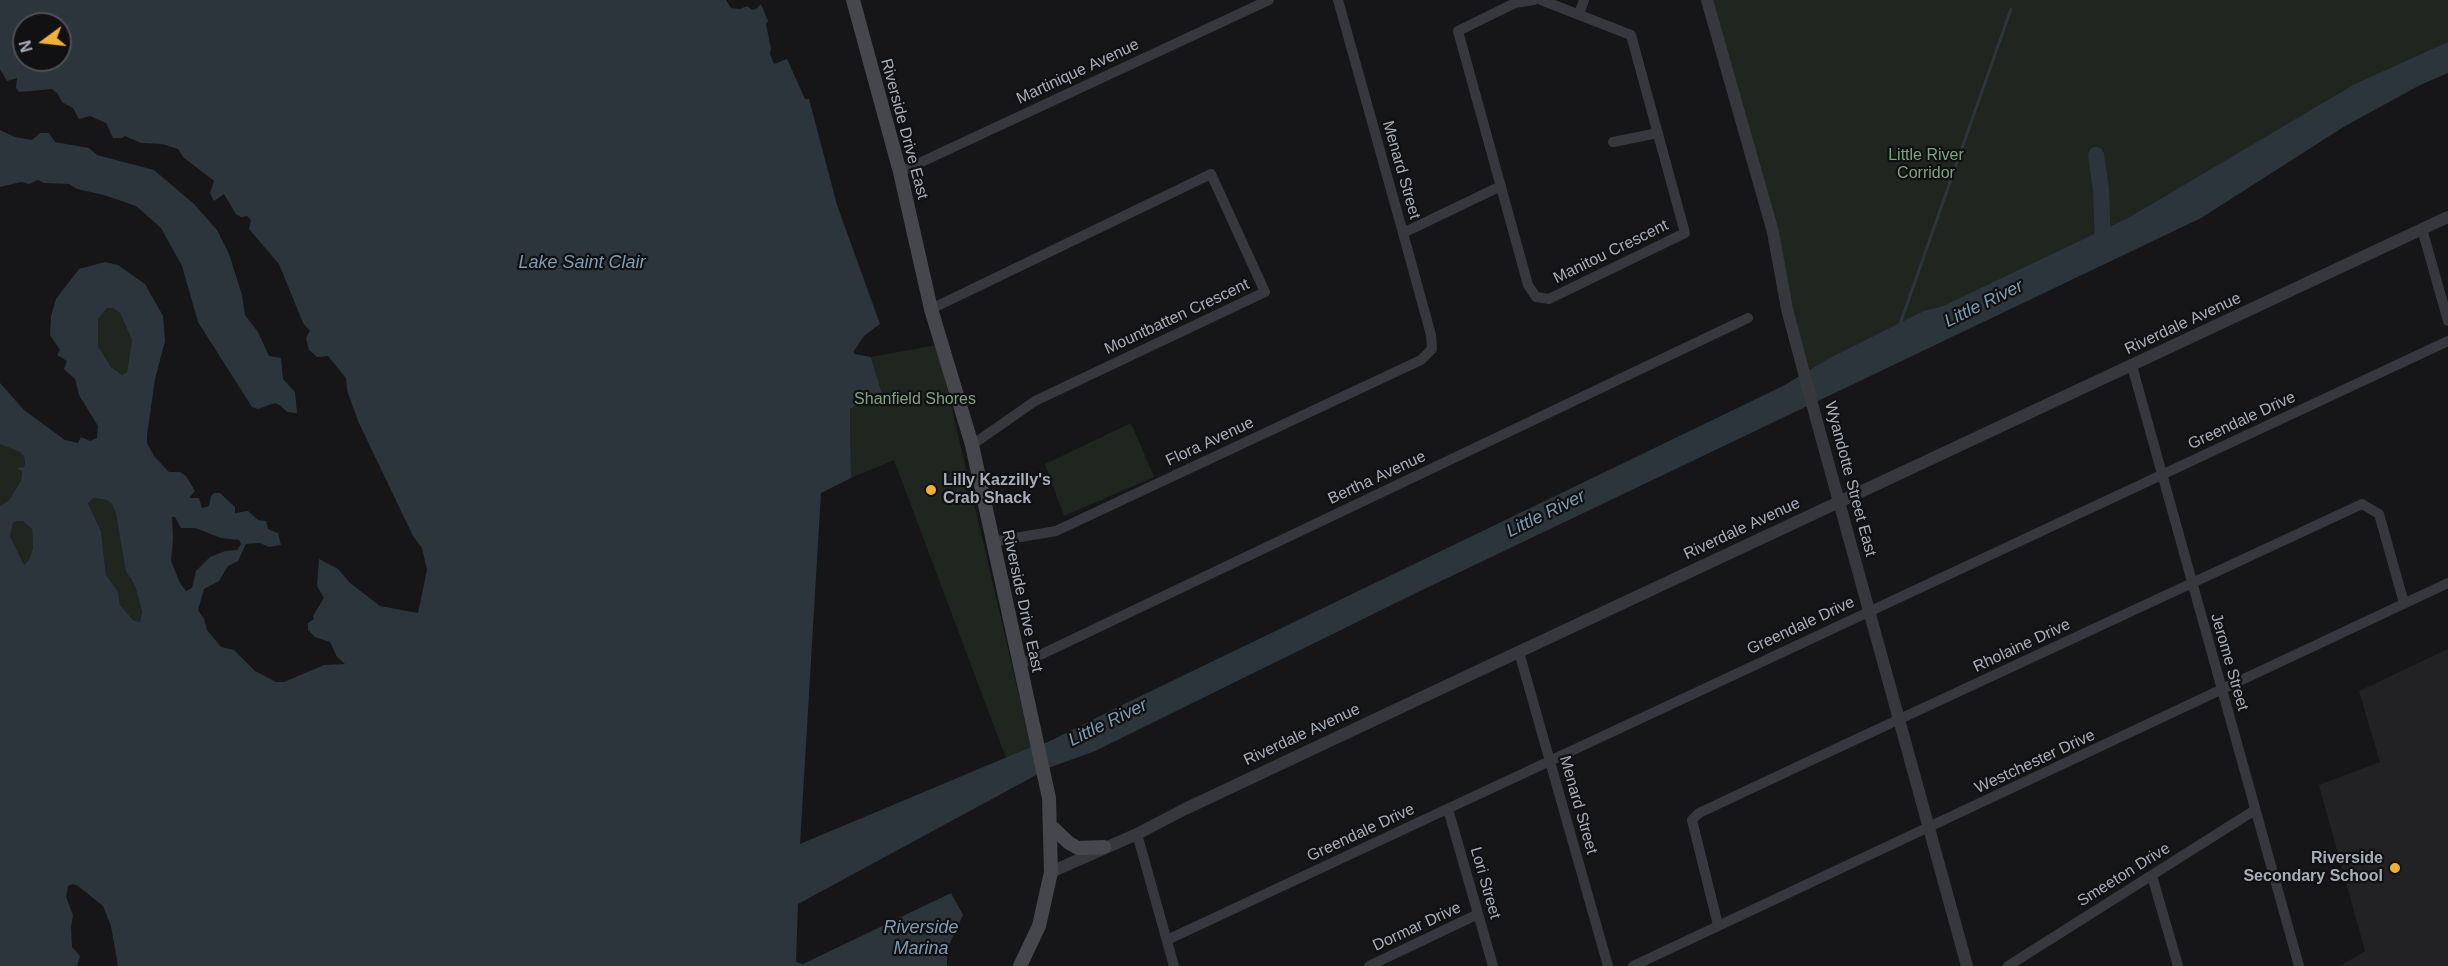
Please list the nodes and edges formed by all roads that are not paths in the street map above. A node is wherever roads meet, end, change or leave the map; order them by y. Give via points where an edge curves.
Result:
1 (853, 0) edge
2 (1269, 0) edge
3 (1338, 0) edge
4 (1534, 0) edge
5 (1541, 0) edge
6 (1584, 0) edge
7 (1707, 0) edge
8 (1579, 14) junction
9 (1658, 133) junction
10 (1613, 141) dead end
11 (900, 172) junction
12 (1501, 186) junction
13 (2448, 217) edge
14 (2422, 230) junction
15 (1403, 233) junction
16 (932, 309) junction
17 (1748, 318) dead end
18 (2448, 321) edge
19 (2448, 341) edge
20 (1432, 349) joint
21 (2132, 366) junction
22 (972, 444) junction
23 (2162, 475) junction
24 (1839, 503) junction
25 (992, 542) junction
26 (2448, 583) edge
27 (2191, 584) junction
28 (2404, 603) junction
29 (1869, 611) junction
30 (1519, 652) junction
31 (1019, 665) junction
32 (2221, 691) junction
33 (1899, 720) junction
34 (1550, 761) junction
35 (1448, 809) junction
36 (2255, 810) junction
37 (1051, 826) junction
38 (1930, 826) junction
39 (1137, 834) junction
40 (1104, 848) junction
41 (1051, 872) junction
42 (2152, 876) junction
43 (1478, 914) junction
44 (1718, 925) junction
45 (1167, 940) junction
46 (1020, 966) edge
47 (1174, 966) edge
48 (1369, 966) edge
49 (1493, 966) edge
50 (1608, 966) edge
51 (1633, 966) edge
52 (1967, 966) edge
53 (2008, 966) edge
54 (2178, 966) edge
55 (2299, 966) edge

1 - 11 main road, Riverside Drive East
2 - 11 street, Martinique Avenue
3 - 15 street, Menard Street
4 - 12 street, Manitou Crescent via 1515,3 1458,31
5 - 8 street, Manitou Crescent
6 - 8 street
7 - 24 street, Wyandotte Street East via 1773,232 1787,309
8 - 9 street, Manitou Crescent via 1631,35
9 - 10 street
9 - 12 street, Manitou Crescent via 1685,233 1549,299 1536,297 1528,285
11 - 16 main road, Riverside Drive East
12 - 15 street
13 - 14 street, Riverdale Avenue
14 - 18 street
14 - 21 street, Riverdale Avenue
15 - 20 street, Menard Street
16 - 22 main road, Riverside Drive East
16 - 22 street, Mountbatten Crescent via 1210,174 1265,292 1035,401
17 - 31 street, Bertha Avenue
19 - 23 street, Greendale Drive
20 - 25 street, Flora Avenue via 1421,360 1056,531
21 - 23 street, Jerome Street
21 - 24 street, Riverdale Avenue
22 - 25 main road, Riverside Drive East
23 - 27 street, Jerome Street
23 - 29 street, Greendale Drive
24 - 29 street, Wyandotte Street East
24 - 30 street, Riverdale Avenue
25 - 31 main road, Riverside Drive East
26 - 28 street, Westchester Drive
27 - 28 street, Rholaine Drive via 2362,504 2379,514
27 - 32 street, Jerome Street
27 - 33 street, Rholaine Drive
28 - 32 street, Westchester Drive
29 - 33 street, Wyandotte Street East
29 - 34 street, Greendale Drive
30 - 34 street, Menard Street
30 - 39 street, Riverdale Avenue
31 - 37 main road, Riverside Drive East via 1049,798
32 - 36 street, Jerome Street
32 - 38 street, Westchester Drive
33 - 38 street, Wyandotte Street East
33 - 44 street, Rholaine Drive via 1699,813 1692,820
34 - 35 street, Greendale Drive
34 - 50 street, Menard Street
35 - 43 street, Lori Street
35 - 45 street, Greendale Drive
36 - 42 street, Smeeton Drive
36 - 55 street, Jerome Street
37 - 40 main road via 1078,848
37 - 41 main road, Riverside Drive East
38 - 44 street, Westchester Drive
38 - 52 street, Wyandotte Street East
39 - 40 street, Riverdale Avenue
39 - 45 street
40 - 41 street, Riverdale Avenue
41 - 46 main road, Riverside Drive East via 1039,926
42 - 53 street, Smeeton Drive
42 - 54 street
43 - 48 street, Dormar Drive
43 - 49 street, Lori Street
44 - 51 street, Westchester Drive
45 - 47 street

